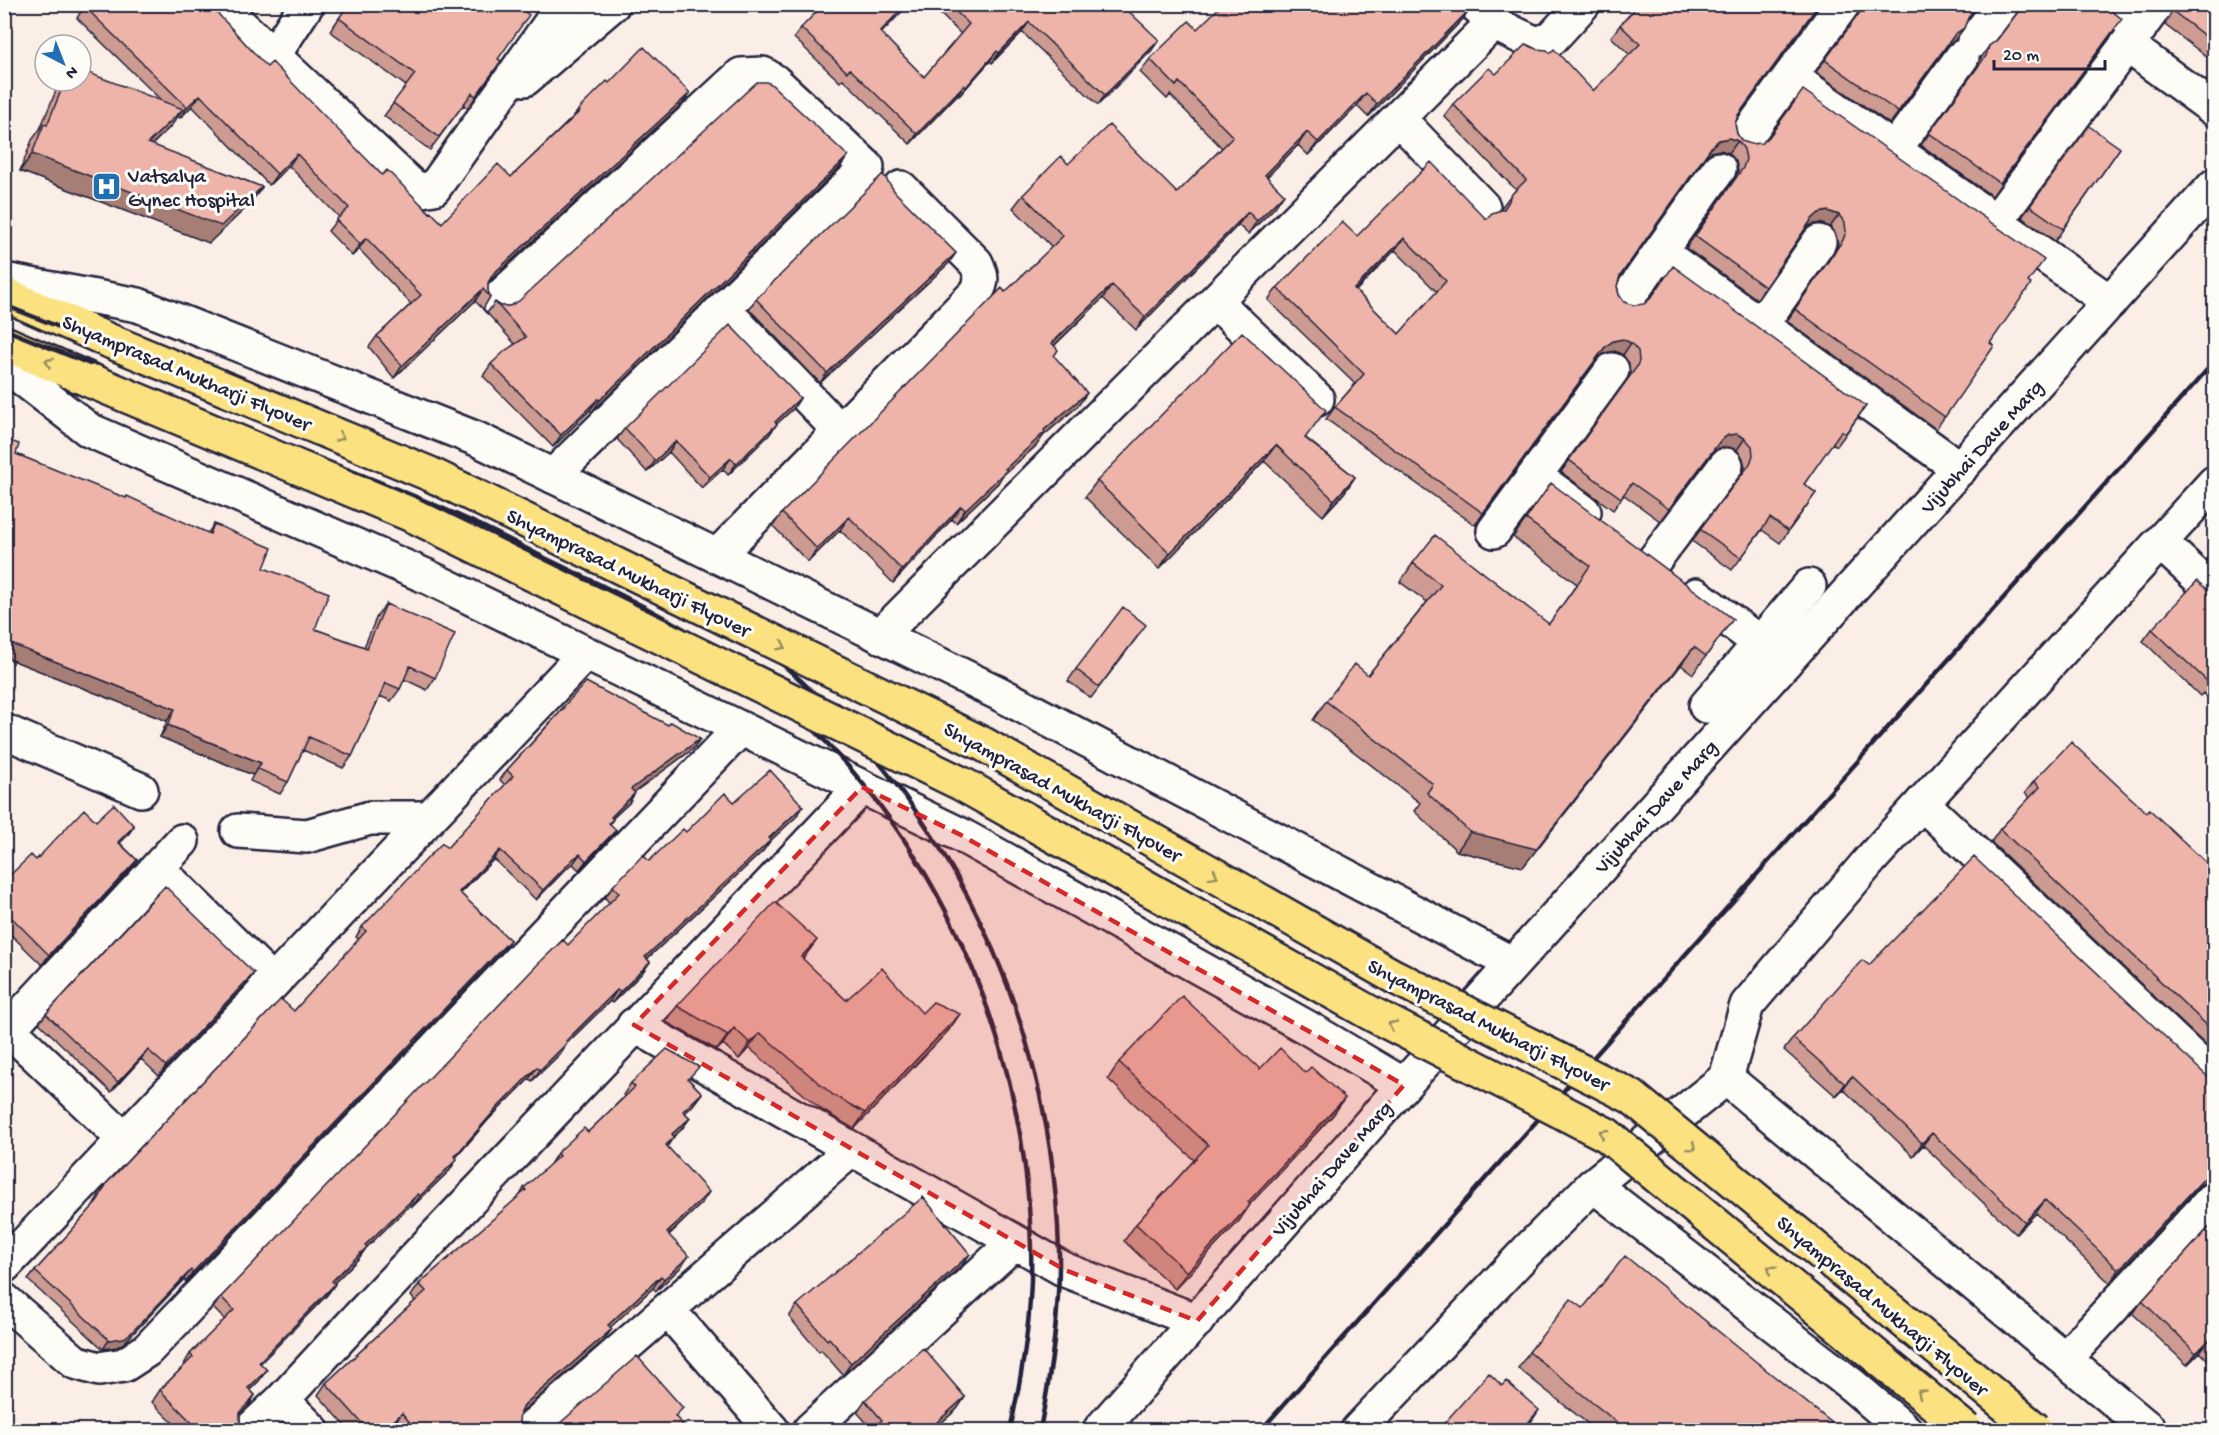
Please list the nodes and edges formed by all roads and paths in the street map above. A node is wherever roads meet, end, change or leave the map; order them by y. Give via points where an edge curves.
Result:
1 (218, 4) edge
2 (307, 4) edge
3 (564, 4) edge
4 (613, 4) edge
5 (1583, 4) edge
6 (1843, 4) edge
7 (2002, 4) edge
8 (2108, 4) edge
9 (1484, 14) edge
10 (2141, 26) edge
11 (273, 56) junction
12 (1791, 77) junction
13 (2214, 109) edge
14 (485, 114) junction
15 (1398, 118) junction
16 (1745, 138) dead end
17 (1894, 150) junction
18 (1719, 169) dead end
19 (2214, 186) edge
20 (902, 188) dead end
21 (1483, 207) dead end
22 (1996, 222) junction
23 (1820, 242) dead end
24 (1660, 252) junction
25 (4, 280) edge
26 (4, 294) edge
27 (498, 299) dead end
28 (1627, 299) dead end
29 (1215, 301) junction
30 (2110, 302) junction
31 (723, 309) junction
32 (1761, 325) junction
33 (4, 342) edge
34 (4, 364) edge
35 (1612, 370) dead end
36 (1317, 399) edge
37 (840, 431) junction
38 (1726, 465) dead end
39 (1960, 469) junction
40 (553, 476) junction
41 (1535, 476) junction
42 (2214, 483) edge
43 (1494, 531) dead end
44 (2161, 543) junction
45 (717, 556) junction
46 (1652, 563) junction
47 (1809, 586) dead end
48 (2214, 592) edge
49 (880, 636) junction
50 (1760, 643) junction
51 (585, 654) junction
52 (1785, 662) junction
53 (1706, 706) dead end
54 (740, 729) junction
55 (4, 731) edge
56 (862, 787) junction
57 (141, 790) dead end
58 (1922, 803) junction
59 (429, 818) junction
60 (238, 831) dead end
61 (182, 841) dead end
62 (157, 868) junction
63 (1513, 964) junction
64 (273, 982) junction
65 (634, 1025) junction
66 (6, 1030) edge
67 (1726, 1078) junction
68 (2214, 1078) edge
69 (1404, 1085) junction
70 (124, 1139) junction
71 (852, 1149) junction
72 (1593, 1185) junction
73 (2214, 1198) edge
74 (1015, 1242) junction
75 (4, 1266) edge
76 (4, 1300) edge
77 (668, 1310) junction
78 (1197, 1321) junction
79 (2065, 1359) junction
80 (282, 1400) junction
81 (250, 1431) edge
82 (312, 1431) edge
83 (529, 1431) edge
84 (772, 1431) edge
85 (810, 1431) edge
86 (1100, 1431) edge
87 (1358, 1431) edge
88 (1905, 1431) edge
89 (1966, 1431) edge
90 (2036, 1431) edge
91 (2150, 1431) edge

1 - 11 street
2 - 11 street
3 - 14 street
4 - 14 street
5 - 9 street via 1551,39 1536,44
6 - 12 street
7 - 17 street
8 - 10 street
9 - 15 street
10 - 13 street
10 - 22 street
11 - 14 street via 412,186 422,190 434,188
12 - 16 street
12 - 17 street
15 - 21 street
15 - 29 street
17 - 22 street
18 - 24 street
19 - 30 street, Vijubhai Dave Marg
20 - 37 street via 976,263 982,275 981,285
22 - 30 street
23 - 32 street
24 - 28 street
24 - 32 street
25 - 40 street via 138,305 477,439
26 -> 90 main road, Shyamprasad Mukharji Flyover, bridge via 430,474 983,744 1393,976 1632,1097
27 - 31 street via 741,75 763,74 867,167
29 - 36 street
29 - 49 street
30 - 39 street, Vijubhai Dave Marg
31 - 37 street
31 - 40 street
32 - 39 street
89 -> 33 main road, Shyamprasad Mukharji Flyover, bridge via 1607,1135 1372,1014 962,784 412,515
34 - 51 street via 89,430 428,577
35 - 41 street
37 - 45 street
38 - 46 street
39 - 52 street, Vijubhai Dave Marg
40 - 45 street
41 - 43 street
41 - 46 street
42 - 44 street
44 - 48 street
44 - 58 street
45 - 49 street
46 - 50 street
47 - 50 street
49 - 63 street
50 - 52 street
50 - 53 street
51 - 54 street
51 - 59 street
52 - 63 street, Vijubhai Dave Marg
54 - 56 street
54 - 76 street via 147,1350 116,1367 99,1369 75,1362
55 - 57 street
56 - 65 street
56 - 69 street via 959,834
58 - 67 street via 1748,1005
58 - 68 street
59 - 60 street via 370,818 307,836
59 - 64 street
61 - 62 street
62 - 64 street
62 - 66 street
63 - 69 street, Vijubhai Dave Marg
64 - 70 street
65 - 71 street
65 - 80 street
66 - 70 street
67 - 72 street
67 - 79 street
69 - 78 street, Vijubhai Dave Marg
70 - 75 street
71 - 74 street
71 - 77 street
72 - 87 street
72 - 88 street via 1852,1385
73 - 79 street
74 - 78 street via 1065,1270
74 - 85 street
77 - 83 street
77 - 84 street
78 - 86 street, Vijubhai Dave Marg
79 - 91 street
80 - 81 street
80 - 82 street

